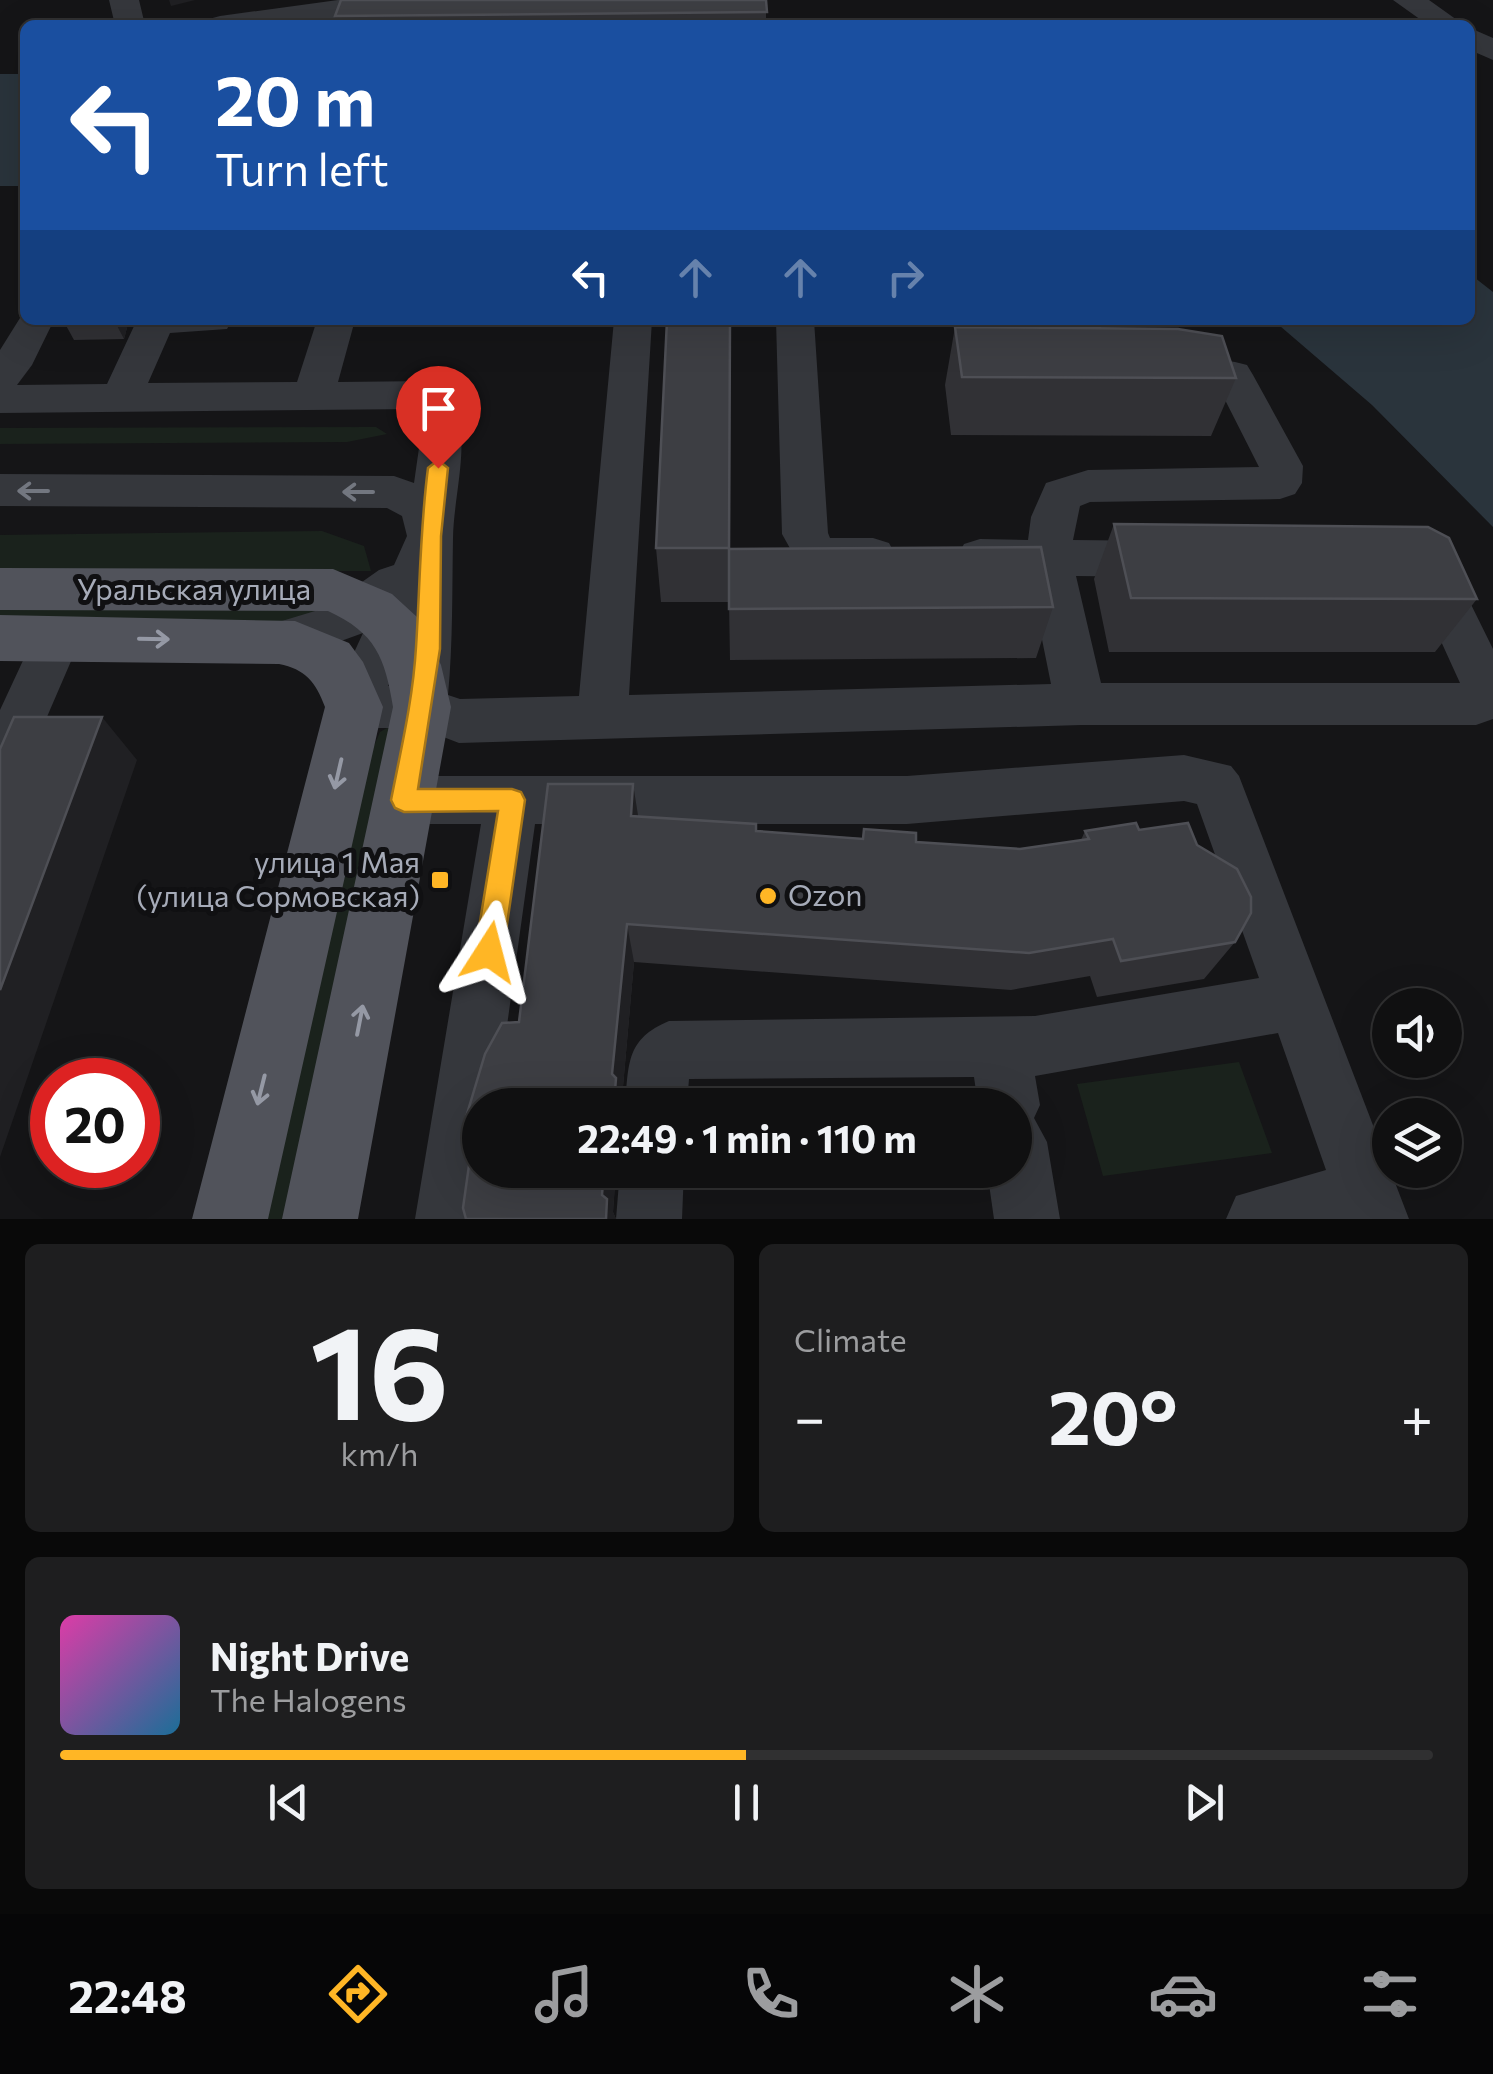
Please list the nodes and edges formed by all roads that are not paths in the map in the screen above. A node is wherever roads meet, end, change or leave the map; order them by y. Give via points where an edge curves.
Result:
1 (403, 0) edge
2 (1408, 0) edge
3 (257, 20) edge
4 (1442, 20) edge
5 (32, 325) edge
6 (151, 325) edge
7 (335, 325) edge
8 (633, 325) edge
9 (795, 325) edge
10 (1046, 325) edge
11 (0, 378) edge
12 (121, 398) junction
13 (313, 398) junction
14 (0, 399) edge
15 (0, 490) edge
16 (430, 536) junction
17 (1050, 558) junction
18 (1205, 559) edge
19 (1379, 560) edge
20 (0, 589) edge
21 (0, 638) edge
22 (57, 638) junction
23 (386, 638) junction
24 (279, 641) junction
25 (349, 693) junction
26 (1081, 704) junction
27 (602, 717) junction
28 (0, 768) edge
29 (404, 800) junction
30 (512, 800) junction
31 (1296, 1001) junction
32 (1000, 1046) junction
33 (658, 1088) edge
34 (1007, 1088) edge
35 (651, 1188) edge
36 (1022, 1188) edge
37 (1371, 1205) edge
38 (230, 1219) edge
39 (320, 1219) edge
40 (448, 1219) edge
41 (649, 1219) edge
42 (1027, 1219) edge
43 (1260, 1219) edge

1 - 3 street
2 - 4 street
5 - 11 street
6 - 12 street
7 - 13 street
8 - 27 street
9 - 17 street via 805,534 817,555
10 - 17 street via 1066,353 1196,376 1234,375 1281,466 1280,483 1088,486 1062,495 1051,514
12 - 13 street
12 - 14 street
13 - 16 street via 432,396 442,434
16 -> 15 street via 420,506 394,492
16 - 23 street
16 - 23 street via 431,620
16 - 23 street via 394,573 360,587
17 - 18 street
17 - 26 street
19 - 26 street via 1398,560 1438,581 1486,686 1476,704
20 - 23 main road, Уральская улица
21 - 22 main road, Уральская улица
22 -> 24 main road, Уральская улица
22 - 28 street
23 - 24 street via 323,632
23 - 25 street
23 - 25 street
23 - 27 street via 458,721
23 - 29 main road
24 - 25 main road, Уральская улица via 329,657
25 -> 38 main road
26 - 27 street
29 - 30 street
39 -> 29 main road
30 - 31 street via 907,800 1200,778 1220,792
30 - 40 street
31 - 32 street via 1035,1046
31 - 37 street
32 - 33 street via 680,1048 660,1060
32 - 34 street
35 - 41 street
36 - 42 street
37 - 43 street

